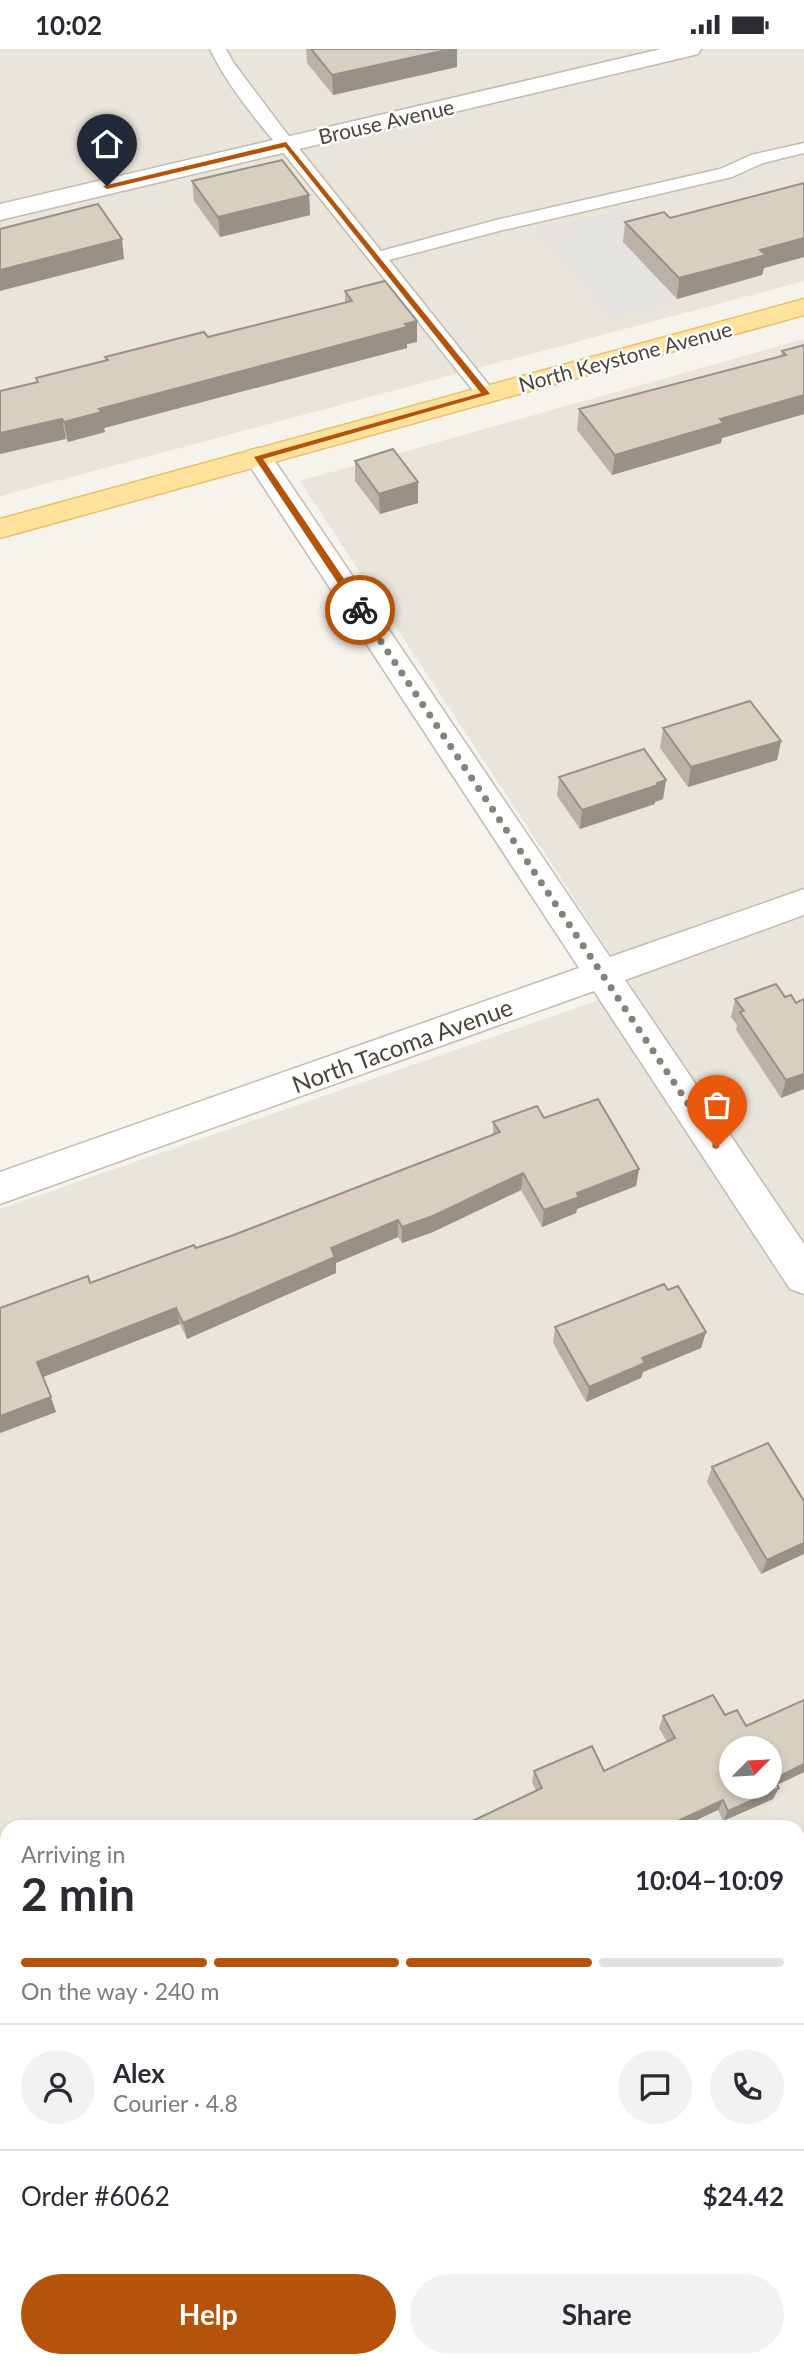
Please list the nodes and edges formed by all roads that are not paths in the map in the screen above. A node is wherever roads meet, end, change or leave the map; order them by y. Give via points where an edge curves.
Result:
1 (218, 49) edge
2 (690, 49) edge
3 (286, 144) junction
4 (804, 148) edge
5 (0, 212) edge
6 (376, 258) junction
7 (804, 307) edge
8 (486, 394) junction
9 (258, 457) junction
10 (0, 529) edge
11 (804, 902) edge
12 (602, 974) junction
13 (0, 1188) edge
14 (804, 1277) edge

1 - 3 lane
2 - 3 street, Brouse Avenue
3 - 5 street, Brouse Avenue
3 - 6 lane
4 - 6 lane via 757,159 726,173
6 - 8 lane
7 - 8 main road, North Keystone Avenue
8 - 9 main road, North Keystone Avenue
9 - 10 main road, North Keystone Avenue
9 - 12 street
11 - 12 street, North Tacoma Avenue
12 - 13 street, North Tacoma Avenue
12 - 14 street

